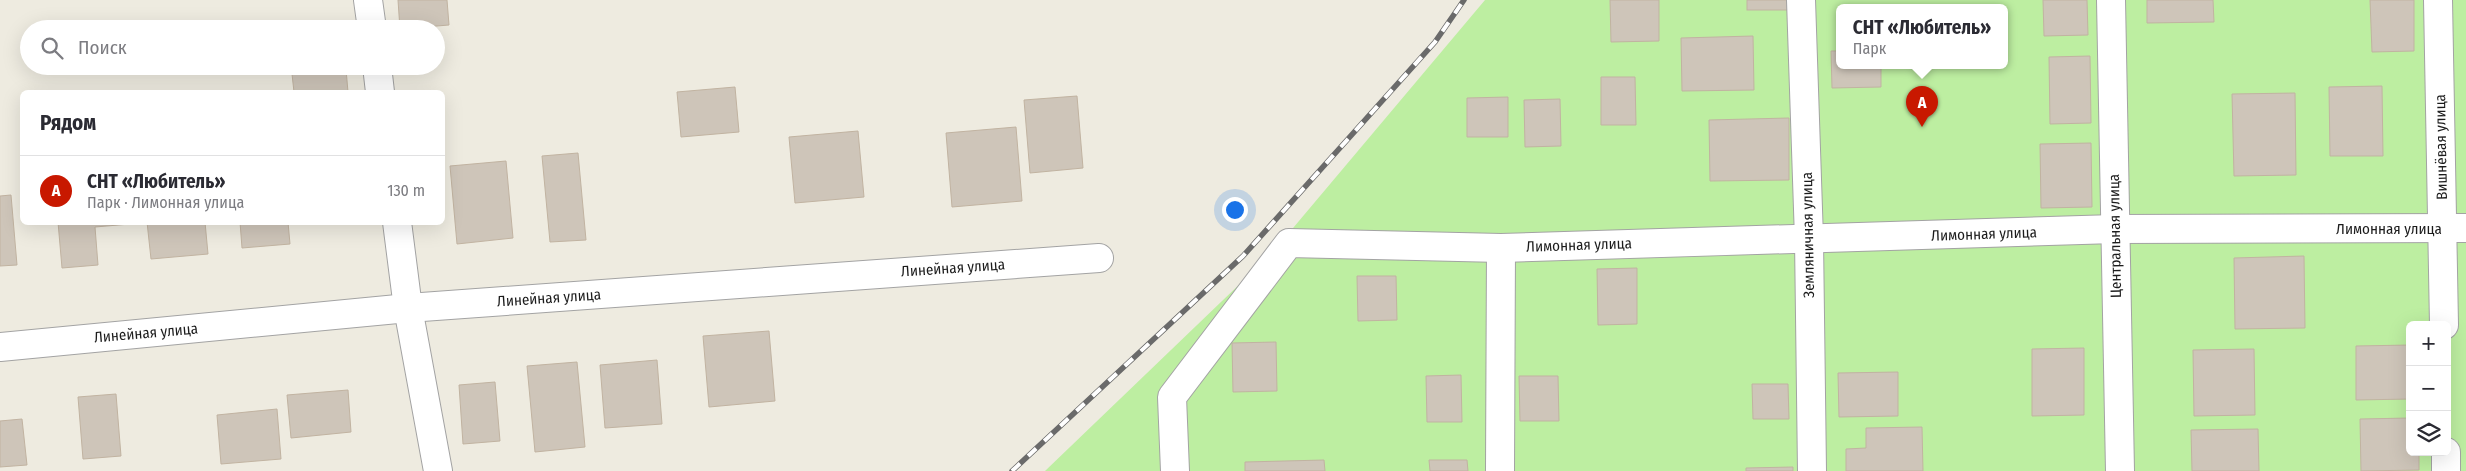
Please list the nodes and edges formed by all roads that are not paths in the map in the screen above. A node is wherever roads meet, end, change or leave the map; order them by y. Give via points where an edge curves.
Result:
1 (368, 0) edge
2 (1801, 0) edge
3 (2111, 0) edge
4 (2438, 0) edge
5 (371, 20) edge
6 (378, 75) edge
7 (380, 90) edge
8 (397, 225) edge
9 (2454, 229) edge
10 (2115, 230) junction
11 (1809, 239) junction
12 (1501, 248) junction
13 (1099, 258) dead end
14 (408, 308) junction
15 (2444, 321) edge
16 (0, 347) edge
17 (2446, 456) edge
18 (438, 471) edge
19 (1175, 471) edge
20 (1500, 471) edge
21 (1812, 471) edge
22 (2120, 471) edge
23 (2446, 471) edge

1 - 5 street
2 - 11 street, Земляничная улица
3 - 10 street, Центральная улица
4 - 9 street, Вишнёвая улица
6 - 7 street
8 - 14 street
9 - 10 street, Лимонная улица
9 - 15 street, Вишнёвая улица
10 - 11 street, Лимонная улица
10 - 22 street, Центральная улица
11 - 12 street, Лимонная улица
11 - 21 street, Земляничная улица
12 - 19 street, Лимонная улица via 1289,243 1172,397
12 - 20 street
13 - 14 street, Линейная улица
14 - 16 street, Линейная улица
14 - 18 street
17 - 23 street

